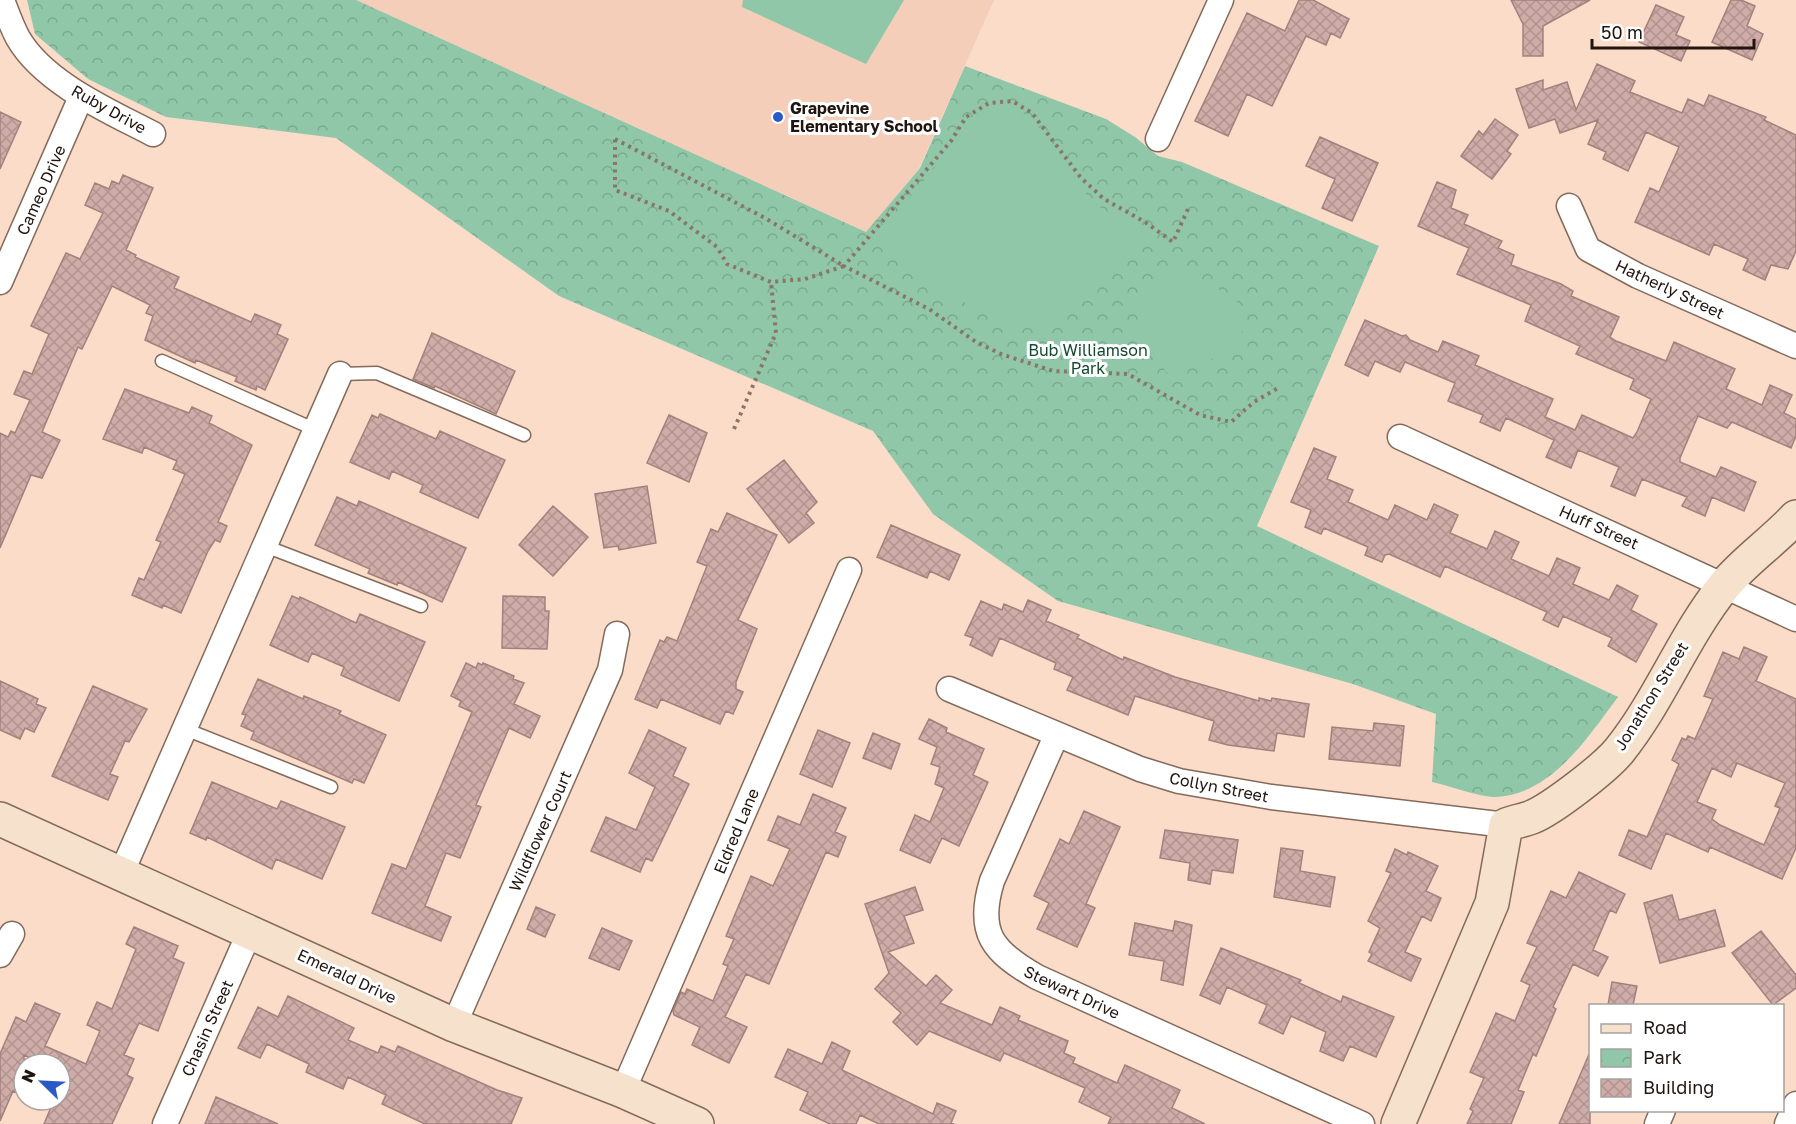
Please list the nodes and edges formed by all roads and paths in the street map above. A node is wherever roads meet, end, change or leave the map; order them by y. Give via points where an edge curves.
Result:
1 (2, 0) edge
2 (1221, 0) edge
3 (81, 97) junction
4 (153, 134) dead end
5 (1158, 139) dead end
6 (1569, 206) dead end
7 (1188, 209) dead end
8 (844, 266) junction
9 (0, 282) edge
10 (771, 282) junction
11 (1796, 346) edge
12 (162, 361) dead end
13 (340, 374) joint
14 (1280, 387) dead end
15 (734, 429) dead end
16 (316, 430) junction
17 (524, 435) dead end
18 (1400, 437) dead end
19 (1796, 517) edge
20 (265, 546) junction
21 (849, 570) dead end
22 (1725, 584) junction
23 (421, 606) dead end
24 (1796, 620) edge
25 (617, 634) dead end
26 (949, 689) dead end
27 (185, 729) junction
28 (1056, 736) junction
29 (331, 788) dead end
30 (0, 819) edge
31 (1506, 825) junction
32 (121, 874) junction
33 (250, 932) junction
34 (12, 934) dead end
35 (0, 955) edge
36 (454, 1025) junction
37 (623, 1091) junction
38 (1796, 1104) edge
39 (165, 1124) edge
40 (697, 1124) edge
41 (1362, 1124) edge
42 (1398, 1124) edge
43 (1787, 1124) edge

1 - 3 street, Ruby Drive via 19,40 47,71
2 - 5 street
3 - 4 street, Ruby Drive
3 - 9 street, Cameo Drive
6 - 11 street, Hatherly Street via 1588,249 1638,276
7 - 8 path via 1173,242 1096,192 1032,113 1012,101 988,103 966,117 951,141
8 - 10 path via 805,279
8 - 10 path via 765,218 615,139 615,190 669,210 717,247 727,264
8 - 14 path via 929,309 976,342 1001,354 1053,371 1128,374 1200,415 1230,422
10 - 15 path via 776,333
12 - 16 lane
13 - 16 street
13 - 17 lane via 377,373
16 - 20 street
18 - 22 street, Huff Street
19 - 22 main road, Jonathon Street via 1776,540
20 - 23 lane
20 - 27 street
21 - 37 street, Eldred Lane
22 - 24 street, Huff Street
22 - 31 main road, Jonathon Street via 1618,752 1586,781 1534,816
25 - 36 street, Wildflower Court via 610,670
26 - 28 street, Collyn Street
27 - 29 lane
27 - 32 street
28 - 31 street, Collyn Street via 1179,781 1270,797
28 - 41 street, Stewart Drive via 985,903 986,925 993,944 1009,962 1037,977
30 - 32 main road, Emerald Drive
31 - 42 main road via 1492,903
32 - 33 main road, Emerald Drive
33 - 36 main road, Emerald Drive
33 - 39 street, Chasin Street
34 - 35 street
36 - 37 main road, Emerald Drive
37 - 40 main road, Emerald Drive
38 - 43 street

